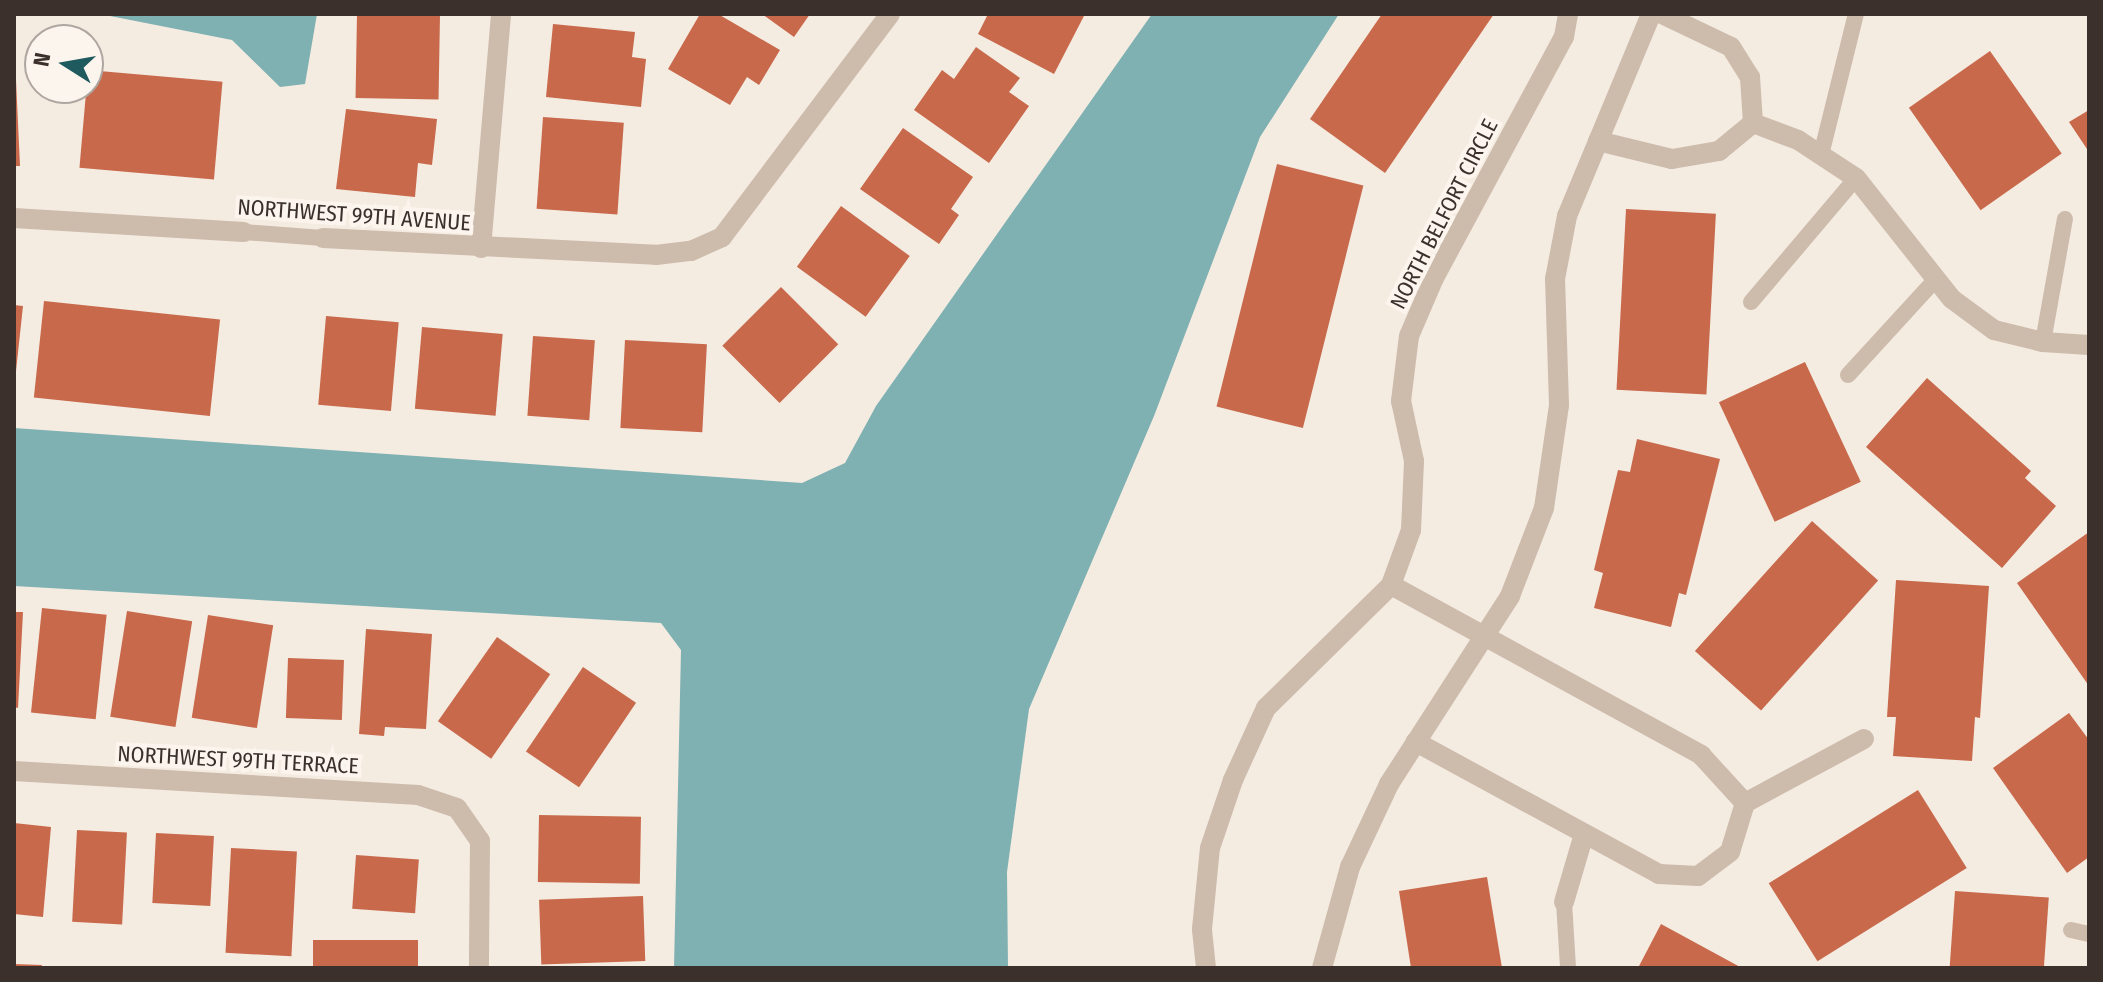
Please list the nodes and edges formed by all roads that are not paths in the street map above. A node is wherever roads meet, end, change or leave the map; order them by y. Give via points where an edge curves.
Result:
1 (501, 14) edge
2 (890, 14) edge
3 (1568, 14) edge
4 (1651, 14) edge
5 (1662, 14) edge
6 (1856, 14) edge
7 (1753, 123) junction
8 (1598, 141) junction
9 (1821, 155) junction
10 (1856, 178) junction
11 (14, 218) edge
12 (2065, 219) dead end
13 (244, 232) joint
14 (323, 238) joint
15 (481, 248) junction
16 (1936, 279) junction
17 (1751, 302) dead end
18 (2043, 342) junction
19 (2089, 345) edge
20 (1848, 375) dead end
21 (1391, 585) junction
22 (1484, 637) junction
23 (1864, 739) dead end
24 (1416, 742) junction
25 (14, 771) edge
26 (1745, 803) junction
27 (1584, 834) junction
28 (1564, 902) joint
29 (2071, 930) dead end
30 (2089, 934) edge
31 (479, 968) edge
32 (1206, 968) edge
33 (1322, 968) edge
34 (1568, 968) edge

1 - 15 street
2 - 15 street, NORTHWEST 99TH AVENUE via 722,237 691,251 656,255
3 - 21 street, NORTH BELFORT CIRCLE via 1564,37 1434,278 1409,336 1401,401 1414,461 1411,530
4 - 8 street
5 - 7 street via 1731,47 1750,77
6 - 9 lane
7 - 8 street via 1719,151 1672,159
7 - 9 street
8 - 22 street via 1567,216 1555,279 1559,405 1544,508 1510,596
9 - 10 street
10 - 16 street
10 - 17 lane
11 - 13 street, NORTHWEST 99TH AVENUE
12 - 18 lane
13 - 14 lane, NORTHWEST 99TH AVENUE
14 - 15 street, NORTHWEST 99TH AVENUE
16 - 18 street via 1952,299 1994,330
16 - 20 lane
18 - 19 street
21 - 22 street
21 - 32 street, NORTH BELFORT CIRCLE via 1266,708 1210,848 1202,929
22 - 24 street
22 - 26 street via 1701,755
23 - 26 street
24 - 27 street
24 - 33 street via 1389,784 1350,867
25 - 31 street, NORTHWEST 99TH TERRACE via 418,795 457,808 480,841
26 - 27 street via 1730,852 1698,876 1659,874
27 - 28 street
28 - 34 lane
29 - 30 lane

